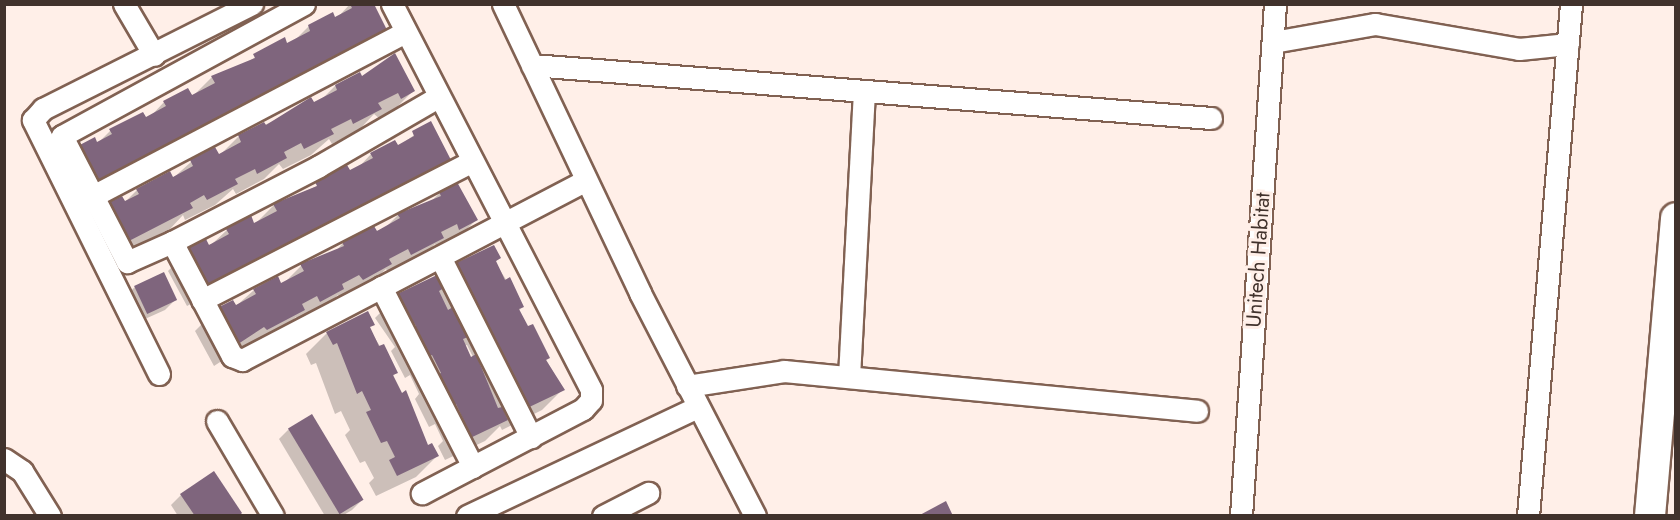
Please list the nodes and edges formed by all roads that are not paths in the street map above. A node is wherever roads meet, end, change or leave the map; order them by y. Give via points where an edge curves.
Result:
1 (124, 4) edge
2 (252, 4) edge
3 (304, 4) edge
4 (392, 4) edge
5 (503, 4) edge
6 (1275, 4) edge
7 (1571, 4) edge
8 (405, 32) junction
9 (1273, 42) junction
10 (1568, 44) junction
11 (154, 55) junction
12 (532, 65) junction
13 (864, 91) junction
14 (438, 97) junction
15 (1211, 118) dead end
16 (472, 162) junction
17 (585, 181) junction
18 (93, 196) junction
19 (1676, 218) edge
20 (503, 225) junction
21 (172, 242) junction
22 (440, 257) junction
23 (381, 287) junction
24 (202, 300) junction
25 (159, 374) dead end
26 (849, 377) junction
27 (687, 386) junction
28 (698, 406) junction
29 (1197, 411) dead end
30 (217, 421) dead end
31 (531, 437) junction
32 (4, 459) edge
33 (473, 467) junction
34 (422, 493) dead end
35 (648, 493) dead end
36 (50, 516) edge
37 (273, 516) edge
38 (467, 516) edge
39 (603, 516) edge
40 (755, 516) edge
41 (1241, 516) edge
42 (1528, 516) edge
43 (1650, 516) edge

1 - 11 street
2 - 11 street
3 - 18 street via 62,136
4 - 8 street
5 - 12 street
6 - 9 street, Unitech Habitat
7 - 10 street
8 - 14 street
8 - 18 street
9 - 10 street via 1375,24 1519,49
9 - 41 street, Unitech Habitat
10 - 42 street
11 - 25 street via 43,109 33,120
12 - 13 street
12 - 17 street
13 - 15 street
13 - 26 street
14 - 16 street
14 - 21 street via 319,166
16 - 20 street
16 - 24 street
17 - 20 street
17 - 27 street
18 - 21 street via 126,262
19 - 43 main road
20 - 22 street
20 - 31 street via 591,390 591,400 584,409
21 - 24 street
22 - 23 street
22 - 31 street
23 - 24 street via 242,360 232,356
23 - 33 street
26 - 27 street via 775,371
26 - 29 street
27 - 28 street
28 - 38 street
28 - 40 street
30 - 37 street
31 - 33 street
32 - 36 street via 22,471
33 - 34 street
35 - 39 street

